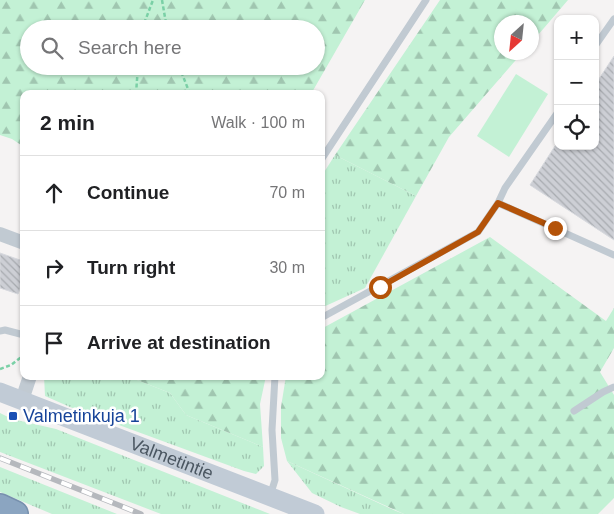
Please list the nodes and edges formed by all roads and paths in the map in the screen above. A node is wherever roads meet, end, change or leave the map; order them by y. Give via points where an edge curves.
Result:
1 (152, 0) edge
2 (162, 0) edge
3 (426, 0) edge
4 (614, 19) edge
5 (145, 20) edge
6 (165, 20) edge
7 (599, 40) edge
8 (137, 75) edge
9 (183, 75) edge
10 (136, 90) edge
11 (188, 90) edge
12 (554, 118) edge
13 (325, 154) edge
14 (498, 203) junction
15 (0, 234) edge
16 (20, 242) edge
17 (614, 255) edge
18 (325, 316) edge
19 (0, 331) edge
20 (20, 334) edge
21 (20, 358) edge
22 (0, 369) edge
23 (29, 380) edge
24 (275, 380) edge
25 (614, 387) edge
26 (0, 392) edge
27 (22, 400) junction
28 (574, 411) dead end
29 (270, 496) junction
30 (0, 507) edge
31 (15, 514) edge
32 (315, 514) edge

1 - 5 path
2 - 6 path
3 - 13 lane
4 - 7 lane
8 - 10 path
9 - 11 path
12 - 14 lane
14 - 17 lane
14 - 18 lane via 478,232
15 - 16 street
19 - 20 lane
21 - 22 path
23 - 27 street
24 - 29 lane via 272,430 275,480
25 - 28 lane
26 - 27 street, Valmetintie
27 - 29 street, Valmetintie
29 - 32 street, Valmetintie
30 - 31 highway

